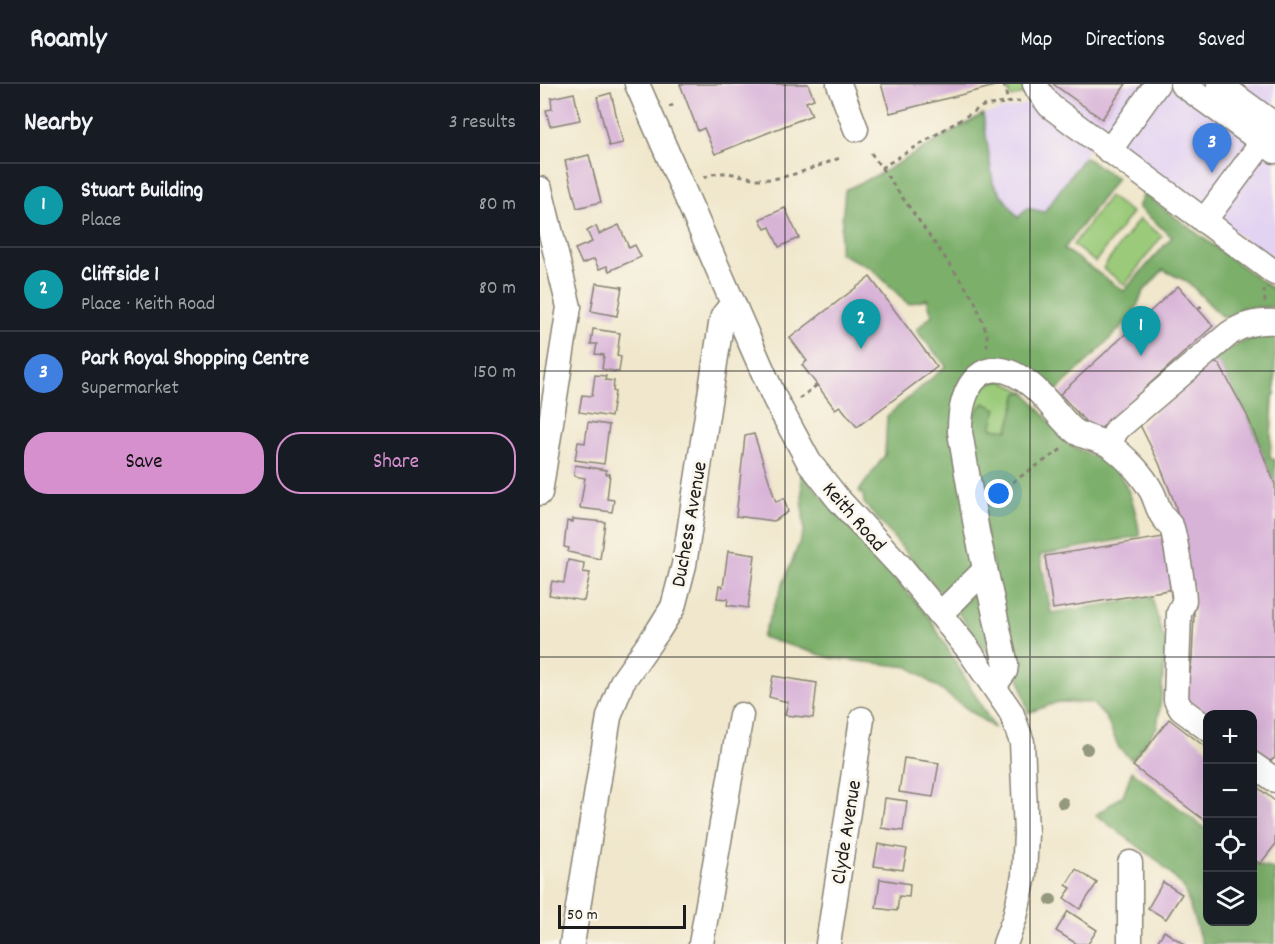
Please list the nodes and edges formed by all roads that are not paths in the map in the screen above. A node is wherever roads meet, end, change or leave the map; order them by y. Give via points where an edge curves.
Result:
1 (637, 84) edge
2 (839, 84) edge
3 (1157, 84) edge
4 (1182, 84) edge
5 (1219, 84) edge
6 (1031, 94) edge
7 (856, 129) dead end
8 (1271, 139) edge
9 (1109, 151) junction
10 (540, 189) edge
11 (1204, 221) junction
12 (1269, 281) edge
13 (733, 303) junction
14 (1270, 315) edge
15 (1109, 445) junction
16 (540, 493) edge
17 (985, 570) junction
18 (940, 614) junction
19 (994, 686) junction
20 (741, 716) dead end
21 (862, 719) dead end
22 (1203, 725) edge
23 (1257, 767) edge
24 (1275, 780) edge
25 (1130, 863) dead end
26 (572, 944) edge
27 (701, 944) edge
28 (828, 944) edge
29 (1005, 944) edge
30 (1130, 944) edge

1 - 13 street, Keith Road
2 - 7 street
3 - 9 street
4 - 8 street
5 - 8 street
6 - 9 street via 1038,90 1050,106
8 - 11 street
9 - 11 street
10 - 16 street via 569,307
11 - 12 street
13 - 18 street, Keith Road via 775,399 809,462
13 - 26 street, Duchess Avenue via 721,324 684,565 673,607 622,682 609,717
14 - 15 street via 1230,333 1117,429
15 - 17 street via 1075,431 1020,378 998,370 979,374 966,391 959,418
15 - 22 street via 1151,490 1163,517 1159,531 1172,602 1179,613 1176,700 1181,709
17 - 18 street
17 - 19 street via 1006,665
18 - 19 street, Keith Road
19 - 29 street, Keith Road via 1011,712 1022,742 1025,784 1024,876
20 - 27 street
21 - 28 street, Clyde Avenue
23 - 24 street
25 - 30 street

